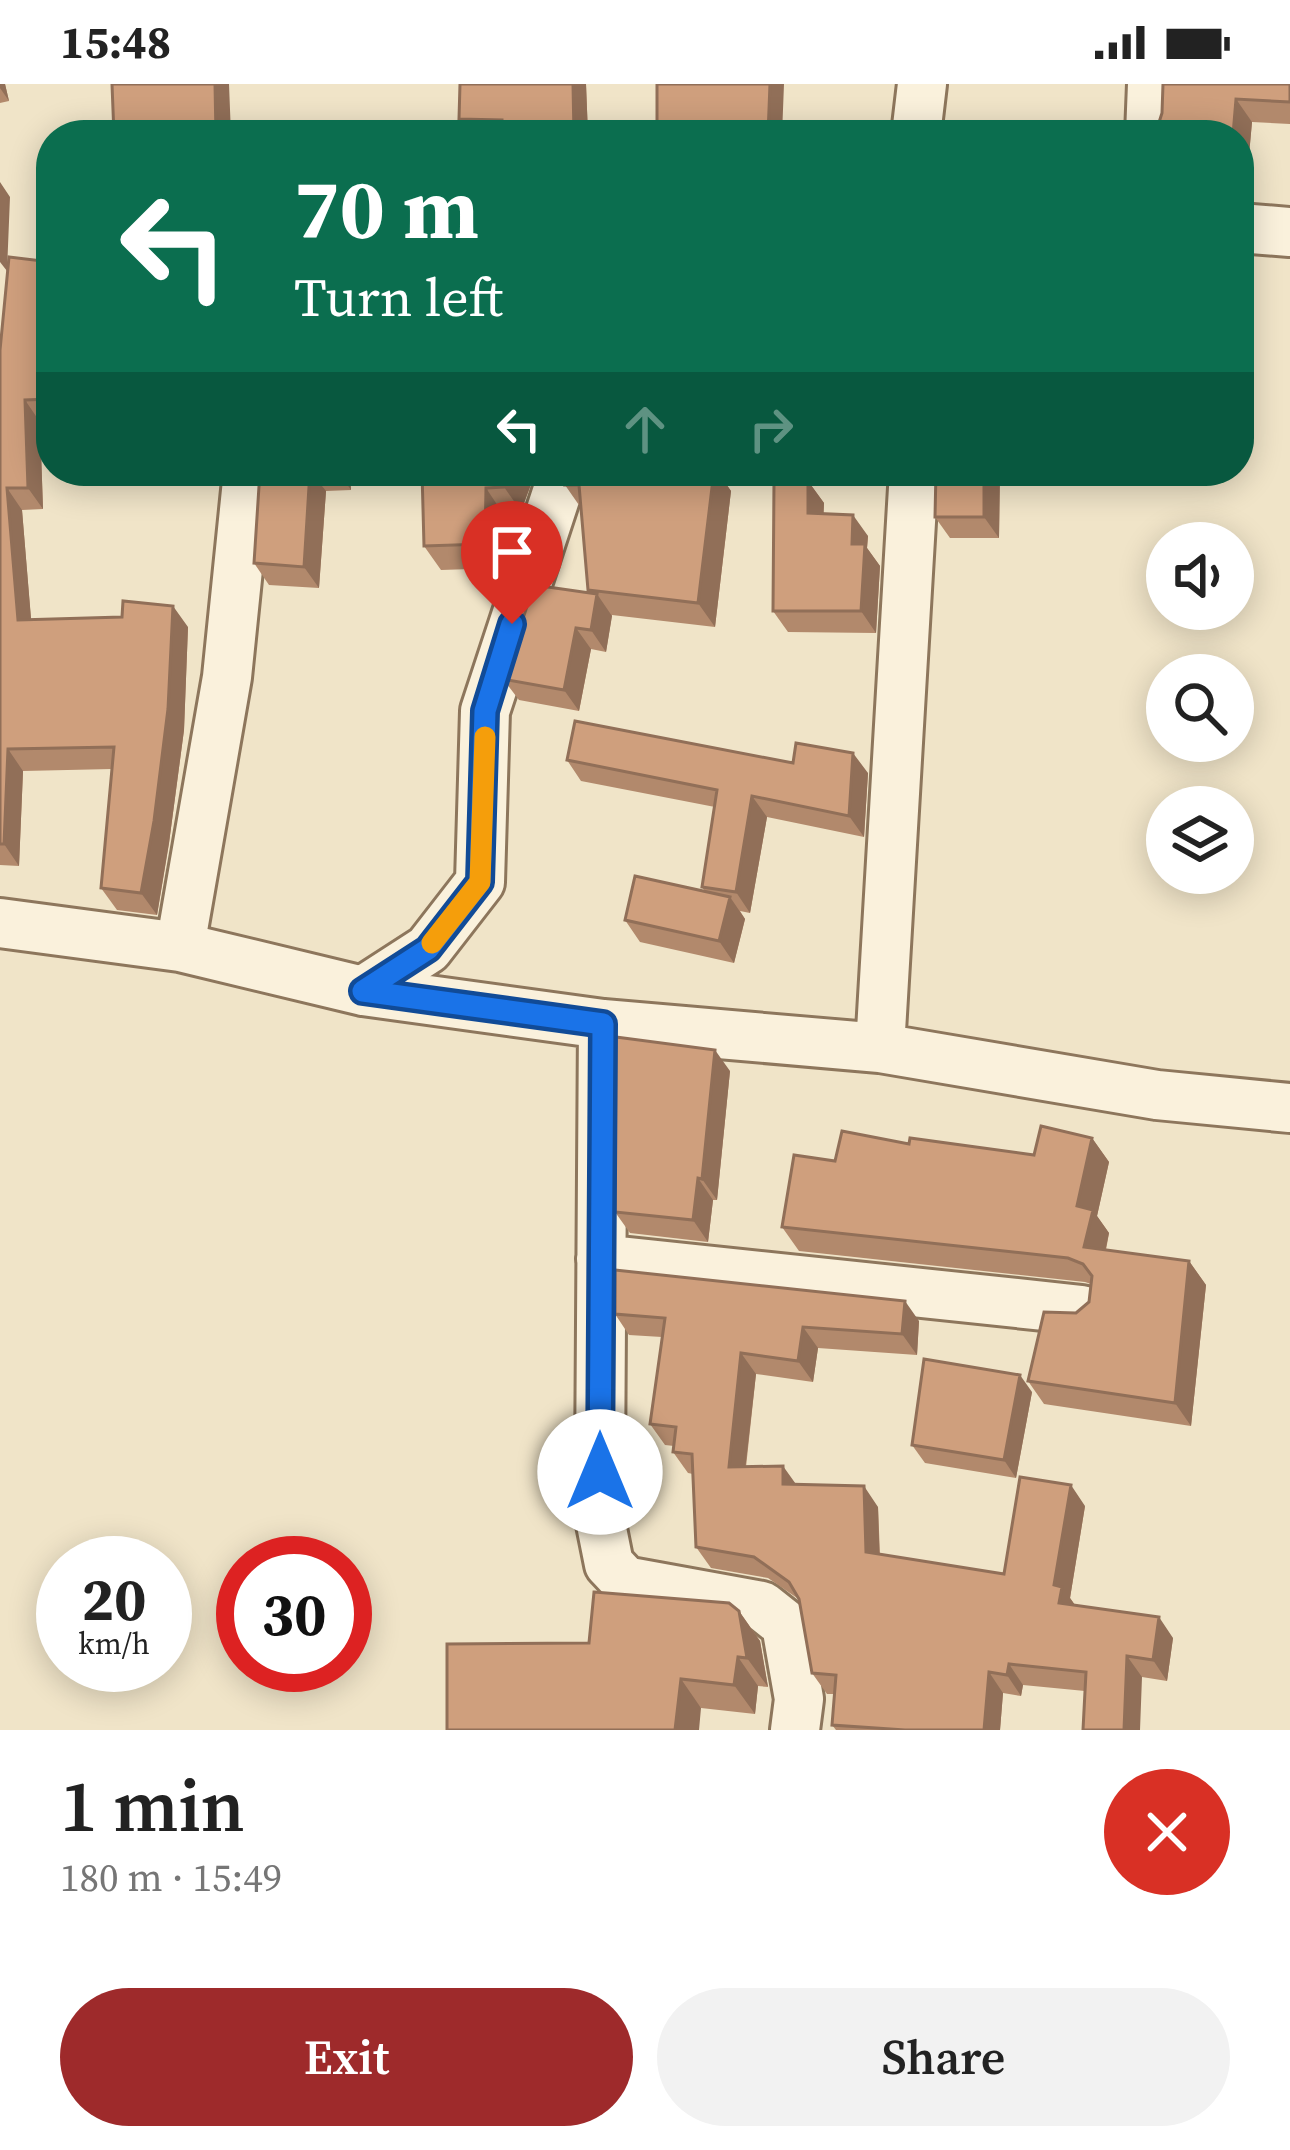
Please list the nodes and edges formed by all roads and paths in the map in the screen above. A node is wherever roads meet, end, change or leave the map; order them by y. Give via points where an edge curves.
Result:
1 (922, 84) edge
2 (1152, 84) edge
3 (918, 120) edge
4 (1151, 120) edge
5 (1254, 229) edge
6 (1290, 232) edge
7 (246, 486) edge
8 (559, 486) edge
9 (913, 486) edge
10 (0, 923) edge
11 (180, 947) junction
12 (363, 991) junction
13 (603, 1024) junction
14 (880, 1048) junction
15 (1290, 1108) edge
16 (601, 1259) junction
17 (1082, 1310) edge
18 (795, 1730) edge

1 - 3 street
2 - 4 street
5 - 6 street
7 - 11 street via 227,676
8 - 12 street via 485,711 480,882 428,949
9 - 14 street
10 - 11 street
11 - 12 street
12 - 13 street
13 - 14 street
13 - 16 street
14 - 15 street via 1157,1095
16 - 17 street
16 - 18 street via 601,1524 609,1564 625,1581 762,1606 785,1625 799,1699

